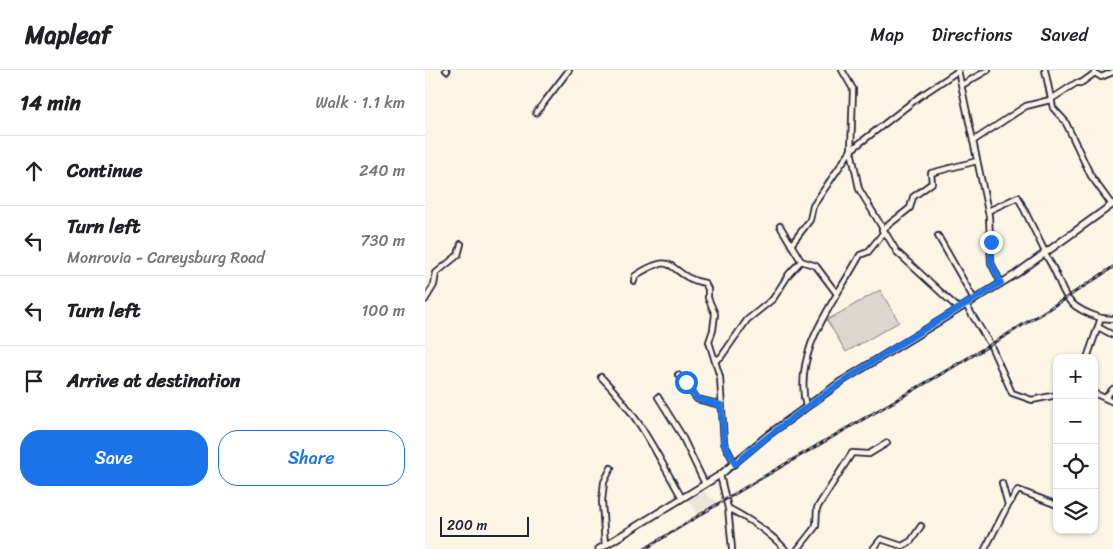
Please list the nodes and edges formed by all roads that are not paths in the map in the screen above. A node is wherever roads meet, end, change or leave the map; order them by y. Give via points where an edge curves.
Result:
1 (569, 70) edge
2 (842, 70) edge
3 (988, 70) edge
4 (1045, 70) edge
5 (958, 71) edge
6 (1095, 71) edge
7 (1113, 72) edge
8 (962, 85) junction
9 (1050, 100) junction
10 (536, 112) dead end
11 (973, 141) junction
12 (851, 150) junction
13 (977, 161) junction
14 (1112, 204) edge
15 (987, 211) junction
16 (780, 226) dead end
17 (883, 231) junction
18 (938, 236) dead end
19 (461, 244) dead end
20 (791, 245) junction
21 (1045, 252) junction
22 (801, 261) junction
23 (634, 281) dead end
24 (1001, 283) junction
25 (837, 294) junction
26 (974, 299) junction
27 (425, 300) edge
28 (966, 305) junction
29 (959, 309) junction
30 (1101, 318) junction
31 (1113, 319) edge
32 (1098, 327) junction
33 (1113, 335) edge
34 (1088, 354) edge
35 (715, 361) junction
36 (678, 375) dead end
37 (601, 377) dead end
38 (1113, 389) edge
39 (1098, 395) edge
40 (1053, 396) edge
41 (658, 397) dead end
42 (1105, 398) junction
43 (1113, 402) edge
44 (721, 405) junction
45 (807, 407) junction
46 (887, 443) dead end
47 (735, 464) junction
48 (611, 468) dead end
49 (720, 475) junction
50 (1002, 483) dead end
51 (705, 484) junction
52 (682, 498) junction
53 (1053, 503) edge
54 (1008, 505) junction
55 (728, 508) junction
56 (921, 526) dead end
57 (602, 548) edge
58 (732, 549) edge
59 (785, 549) edge
60 (798, 549) edge
61 (873, 549) edge
62 (985, 549) edge

1 - 10 street
2 - 12 street via 853,89
3 - 8 street
4 - 9 street
5 - 8 street
5 - 12 street
6 - 7 street via 1101,77
6 - 9 street
8 - 11 street
9 - 11 street via 1026,106
9 - 14 street via 1065,121 1091,176
11 - 13 street
12 - 17 street via 859,189
12 - 20 street via 813,206 810,220
13 - 15 street
13 - 17 street via 931,174 932,183 913,197 910,208
14 - 21 main road
15 - 21 street via 1018,197
15 - 24 street via 991,263
16 - 20 street
17 - 25 street via 868,252 861,256
17 - 29 street via 905,261
18 - 26 street
19 - 27 street via 458,255 436,273 434,285
20 - 22 street
21 - 24 main road
21 - 30 street via 1067,298 1079,309
22 - 25 street via 816,266
22 - 35 street via 773,300 747,320
23 - 35 street via 635,276 653,264 666,264 675,266 687,278 705,283 715,314 709,342
24 - 26 main road
25 - 45 street via 825,312 809,349 803,393
26 - 28 main road
28 - 29 main road
28 - 40 street via 990,344 1012,392 1032,400
29 - 45 main road via 842,381
30 - 31 street
30 - 32 street
32 - 33 street
32 - 34 street
35 - 44 street via 720,377
36 - 44 street via 697,399
37 - 52 street via 624,400 647,433
38 - 42 street
39 - 42 street
41 - 51 street via 681,434
42 - 43 street
44 - 47 street via 724,443
45 - 47 main road
46 - 60 street via 869,454 852,453 817,508 816,526
47 - 49 main road
48 - 57 street via 604,482
49 - 51 main road
49 - 55 street
50 - 54 street
51 - 52 main road
52 - 57 main road
53 - 54 street via 1018,490
54 - 62 street
55 - 58 street
55 - 59 street via 747,517
56 - 61 street via 911,541 902,546 881,539

